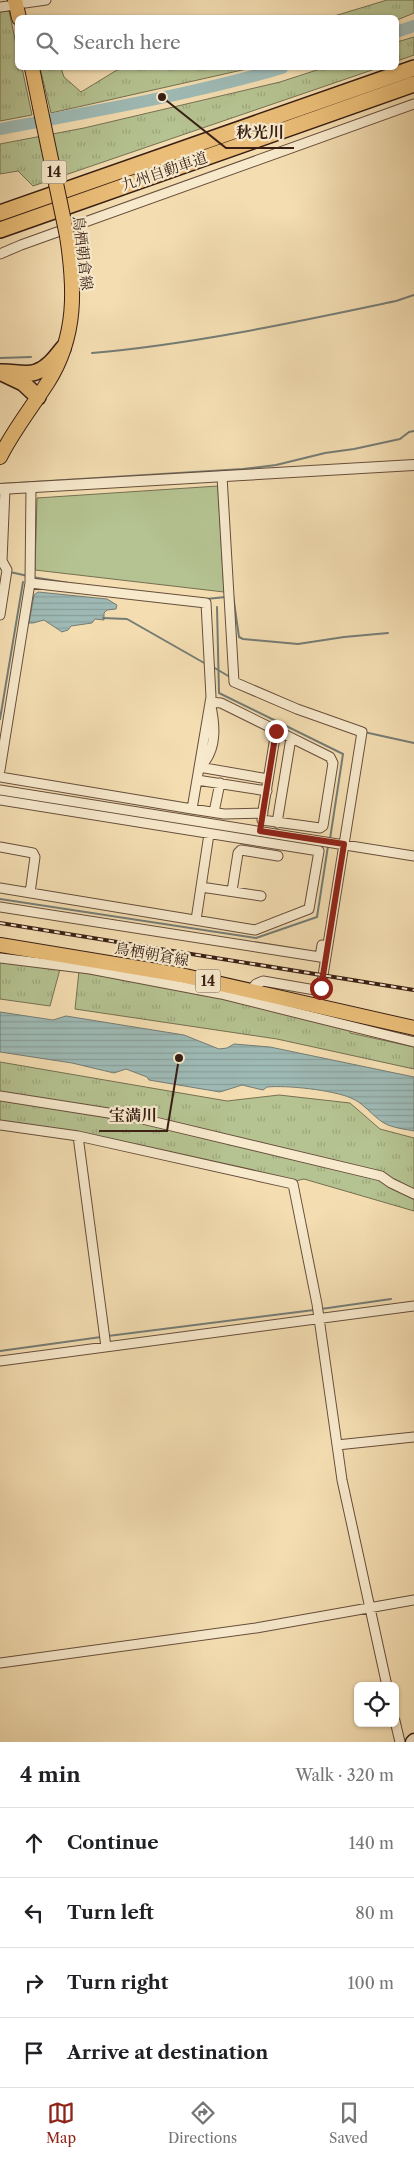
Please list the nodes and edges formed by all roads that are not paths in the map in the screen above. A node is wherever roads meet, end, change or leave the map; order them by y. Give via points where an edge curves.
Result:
1 (46, 0) edge
2 (12, 4) edge
3 (414, 68) edge
4 (32, 70) edge
5 (414, 84) edge
6 (414, 104) edge
7 (120, 187) junction
8 (0, 205) edge
9 (17, 207) junction
10 (0, 213) edge
11 (0, 230) edge
12 (0, 237) edge
13 (0, 254) edge
14 (64, 348) junction
15 (0, 373) edge
16 (0, 381) edge
17 (38, 397) junction
18 (0, 457) edge
19 (414, 465) edge
20 (222, 476) junction
21 (32, 488) junction
22 (2, 489) edge
23 (30, 583) junction
24 (0, 615) edge
25 (210, 702) junction
26 (276, 731) junction
27 (291, 738) junction
28 (199, 768) junction
29 (0, 770) edge
30 (0, 777) edge
31 (268, 779) junction
32 (197, 780) junction
33 (220, 783) junction
34 (0, 790) edge
35 (267, 791) junction
36 (0, 800) edge
37 (192, 809) junction
38 (214, 812) junction
39 (262, 817) junction
40 (277, 823) junction
41 (260, 831) junction
42 (209, 834) junction
43 (258, 842) junction
44 (344, 844) junction
45 (0, 847) edge
46 (336, 851) dead end
47 (278, 856) dead end
48 (414, 856) edge
49 (201, 887) junction
50 (0, 888) edge
51 (232, 891) junction
52 (30, 893) junction
53 (261, 896) dead end
54 (0, 907) edge
55 (196, 920) junction
56 (329, 920) junction
57 (0, 945) edge
58 (0, 958) edge
59 (251, 990) junction
60 (414, 1028) edge
61 (414, 1042) edge
62 (0, 1096) edge
63 (0, 1126) edge
64 (78, 1136) junction
65 (414, 1194) edge
66 (414, 1306) edge
67 (318, 1312) junction
68 (105, 1340) junction
69 (0, 1361) edge
70 (414, 1437) edge
71 (337, 1446) junction
72 (414, 1600) edge
73 (369, 1608) junction
74 (0, 1663) edge
75 (386, 1682) edge
76 (396, 1727) edge
77 (400, 1742) edge

1 - 2 street
3 - 9 highway, 九州自動車道
4 - 14 main road, 鳥栖朝倉線 / 14, bridge via 72,270 73,297
5 - 7 highway, 九州自動車道
6 - 13 street
7 - 11 highway, 九州自動車道
7 - 12 highway
8 - 9 highway
9 - 10 highway, 九州自動車道
14 - 15 highway via 49,365 36,373
14 - 17 main road, 鳥栖朝倉線 / 14
15 - 17 highway via 23,383
16 - 17 highway
17 - 18 main road, 鳥栖朝倉線 / 14
19 - 20 street
20 - 21 street
20 - 44 street via 234,682 362,732
21 - 22 street
21 - 23 street
22 - 24 street via 2,561 7,570
23 - 25 street via 206,603
23 - 29 street
25 - 26 street via 222,703
25 - 28 street
26 - 27 street
26 - 31 street
27 - 40 street
27 - 40 street via 330,757 333,763 322,826
28 - 31 street
28 - 32 street
30 - 37 street
31 - 35 street
32 - 33 street
32 - 37 street
33 - 35 street
33 - 38 street
34 - 41 street
35 - 39 street
36 - 42 street
37 - 38 street
38 - 39 street
39 - 40 street
39 - 41 street
41 - 43 street
41 - 44 street
42 - 43 street
42 - 49 street
43 - 55 street via 318,851 309,909 255,930
44 - 48 street
44 - 56 street
45 - 52 street via 34,853
46 - 56 street
47 - 51 street via 241,850
49 - 51 street
49 - 55 street
50 - 52 street
51 - 53 street
52 - 55 street
54 - 56 street via 320,957
56 - 59 street via 321,988 315,990 262,981
57 - 59 main road, 鳥栖朝倉線 / 14 via 144,968
58 - 61 street via 90,969 221,994
59 - 60 main road, 鳥栖朝倉線 / 14
62 - 65 street via 134,1116 381,1176
63 - 64 street
64 - 67 street via 294,1184
64 - 68 street
66 - 67 street
67 - 68 street
67 - 71 street
68 - 69 street
70 - 71 street
71 - 73 street
72 - 73 street
73 - 74 street via 256,1628
73 - 75 street
76 - 77 street

